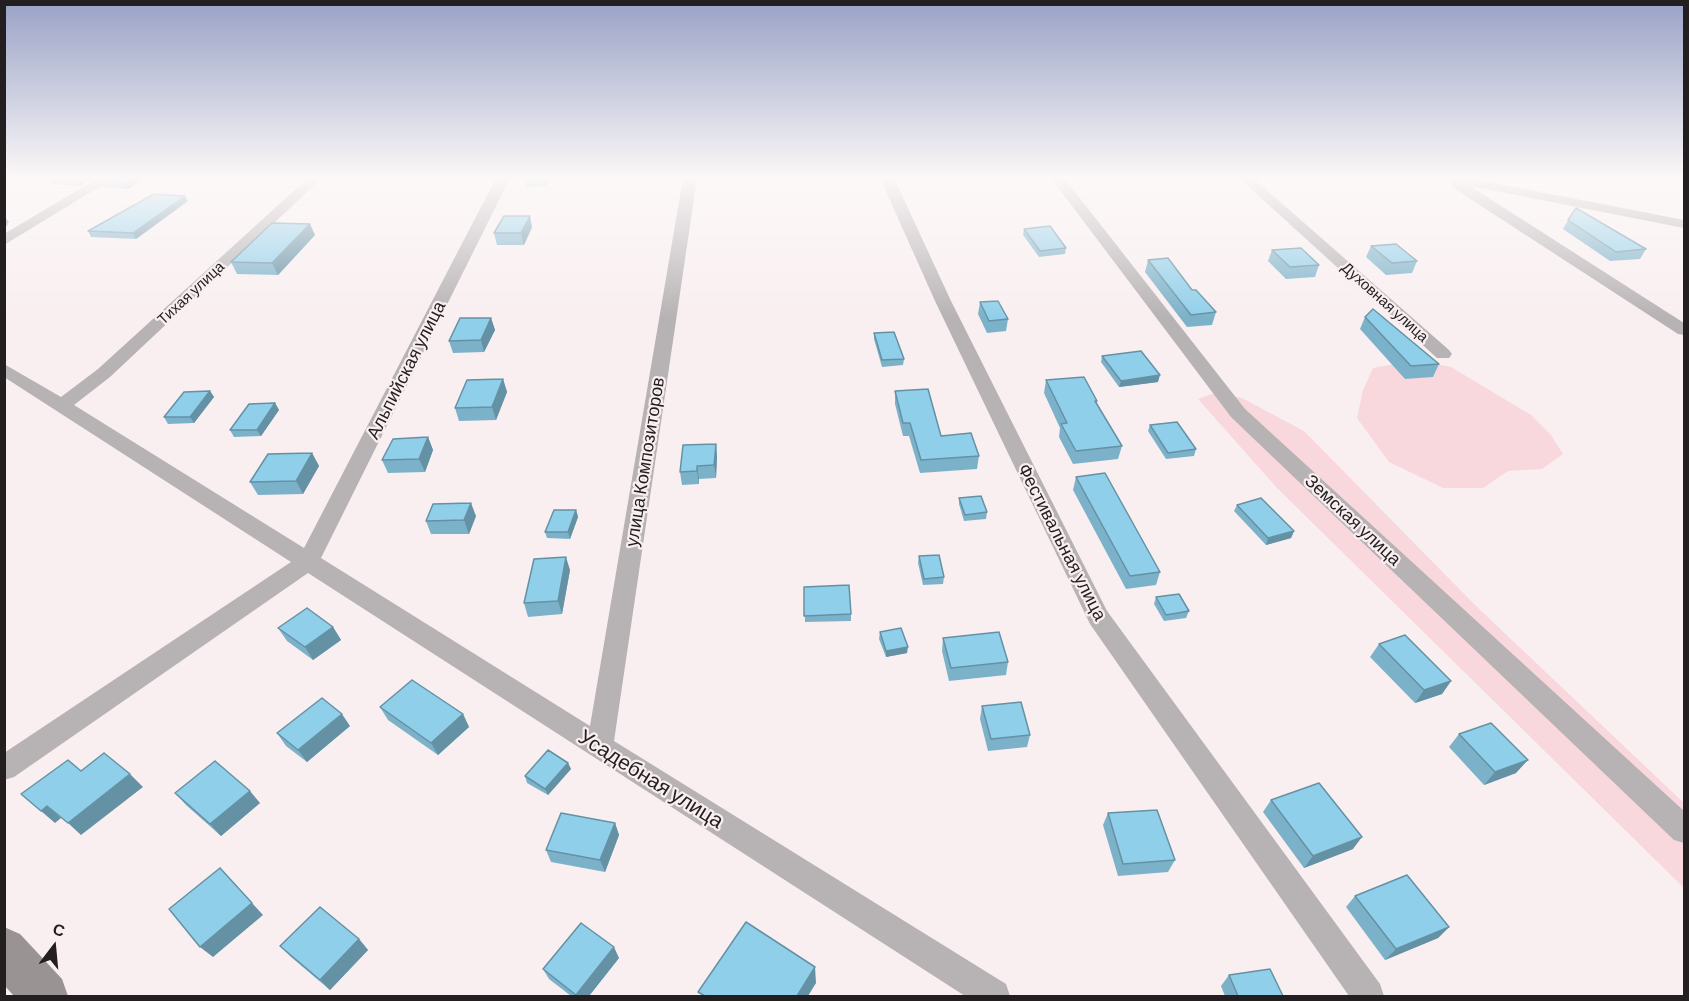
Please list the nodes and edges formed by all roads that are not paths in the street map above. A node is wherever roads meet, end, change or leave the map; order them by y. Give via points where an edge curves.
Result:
1 (31, 225) edge
2 (265, 225) edge
3 (479, 225) edge
4 (683, 225) edge
5 (908, 225) edge
6 (1093, 225) edge
7 (1298, 225) edge
8 (1520, 225) edge
9 (4, 241) edge
10 (1684, 330) edge
11 (1443, 354) dead end
12 (4, 369) edge
13 (63, 405) junction
14 (308, 561) junction
15 (600, 746) junction
16 (4, 768) edge
17 (1684, 830) edge
18 (994, 996) edge
19 (1368, 996) edge

1 - 9 street
2 - 13 street, Тихая улица
3 - 14 street, Альпийская улица
4 - 15 street, улица Композиторов
5 - 19 street, Фестивальная улица via 1098,617
6 - 17 street, Земская улица via 1238,413
7 - 11 street, Духовная улица
8 - 10 street
12 - 13 street, Усадебная улица
13 - 14 street, Усадебная улица
14 - 15 street, Усадебная улица
14 - 16 street
15 - 18 street, Усадебная улица

